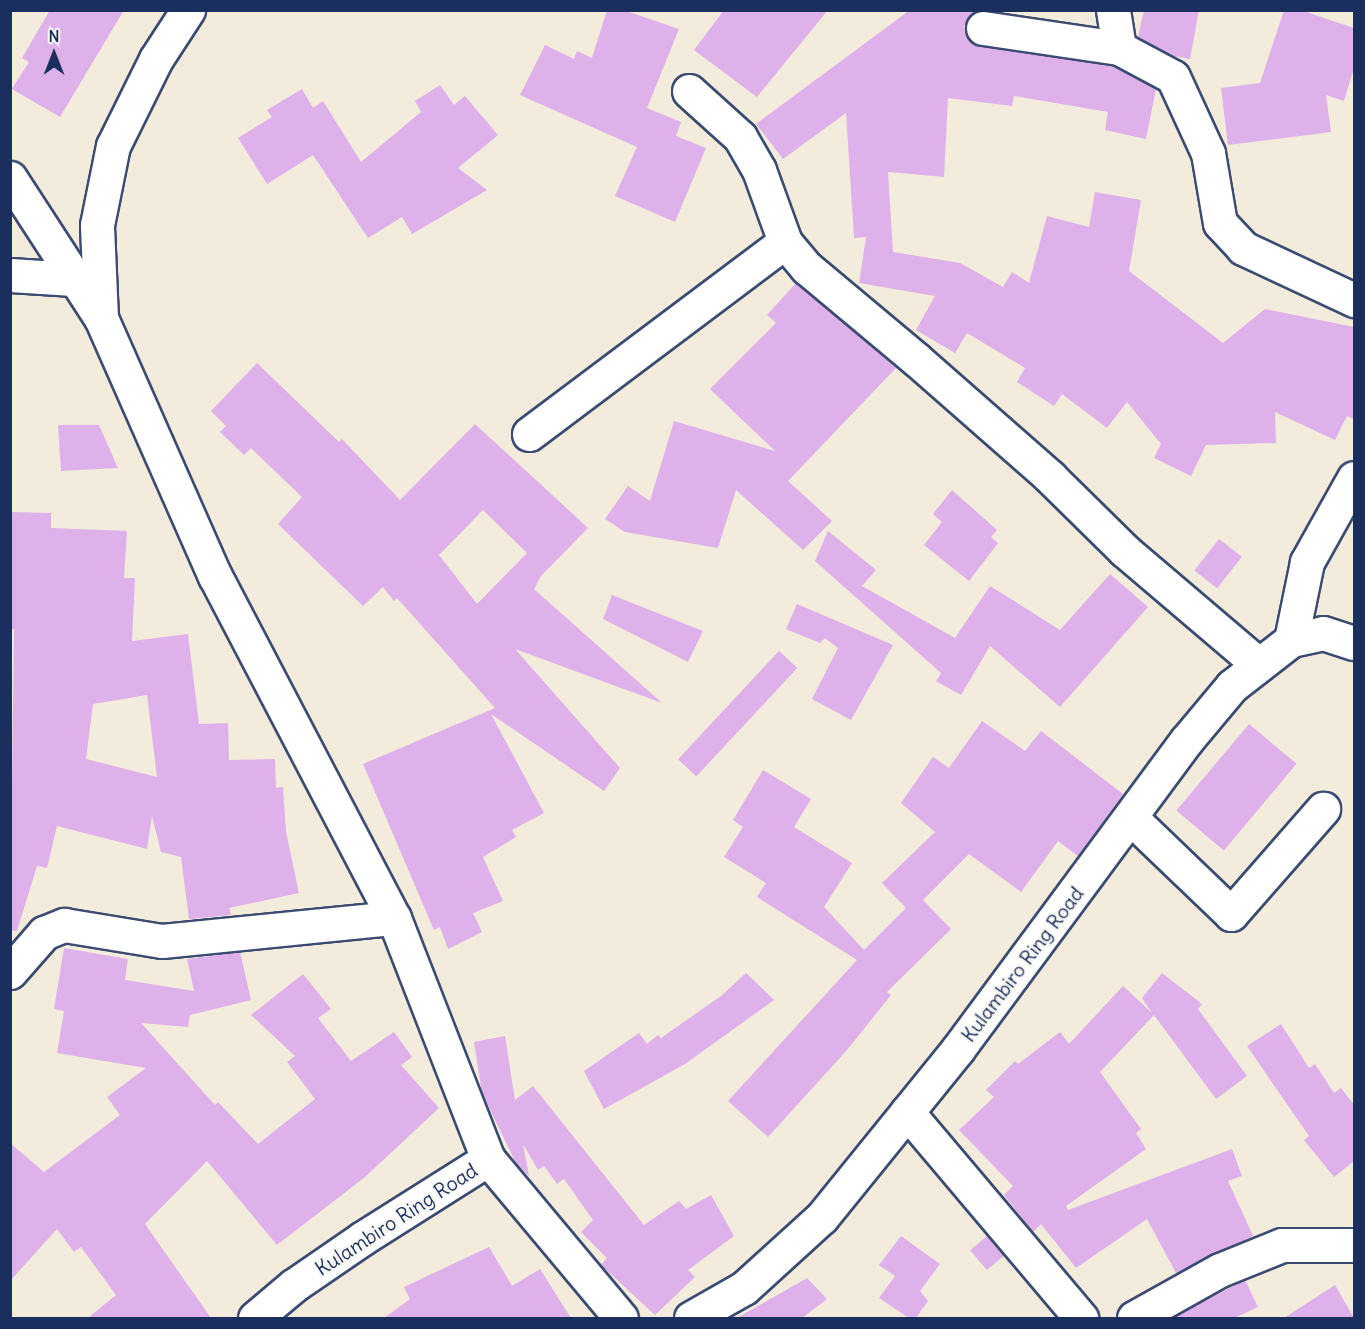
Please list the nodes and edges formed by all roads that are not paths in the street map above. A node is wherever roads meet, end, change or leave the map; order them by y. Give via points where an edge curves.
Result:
1 (189, 10) edge
2 (1113, 10) edge
3 (983, 28) dead end
4 (1119, 48) junction
5 (689, 91) dead end
6 (10, 178) edge
7 (785, 242) junction
8 (10, 274) edge
9 (73, 279) junction
10 (1354, 300) edge
11 (101, 318) junction
12 (529, 434) dead end
13 (1354, 478) edge
14 (1291, 640) junction
15 (1354, 643) edge
16 (1258, 665) junction
17 (1323, 809) dead end
18 (1130, 818) junction
19 (394, 918) junction
20 (10, 972) edge
21 (907, 1112) junction
22 (488, 1159) junction
23 (1354, 1245) edge
24 (255, 1318) edge
25 (621, 1318) edge
26 (691, 1318) edge
27 (1081, 1318) edge
28 (1134, 1318) edge

1 - 11 street via 156,59 113,146 97,225
2 - 4 street
3 - 4 street
4 - 10 street via 1173,77 1208,153 1220,223 1243,248
5 - 7 street via 740,137 759,170
6 - 9 street
7 - 12 street
7 - 16 street via 807,268 1050,477 1124,550
8 - 9 street
9 - 11 street
11 - 19 street via 215,576
13 - 14 street via 1308,562 1300,583
14 - 15 street, Kulambiro Ring Road via 1323,633
14 - 16 street, Kulambiro Ring Road
16 - 18 street, Kulambiro Ring Road via 1232,686
17 - 18 street via 1230,914
18 - 21 street, Kulambiro Ring Road
19 - 20 street via 162,941 64,925 44,933
19 - 22 street
21 - 26 street, Kulambiro Ring Road via 822,1216 744,1288
21 - 27 street
22 - 24 street, Kulambiro Ring Road via 354,1244
22 - 25 street, Kulambiro Ring Road
23 - 28 street via 1282,1245 1220,1270

